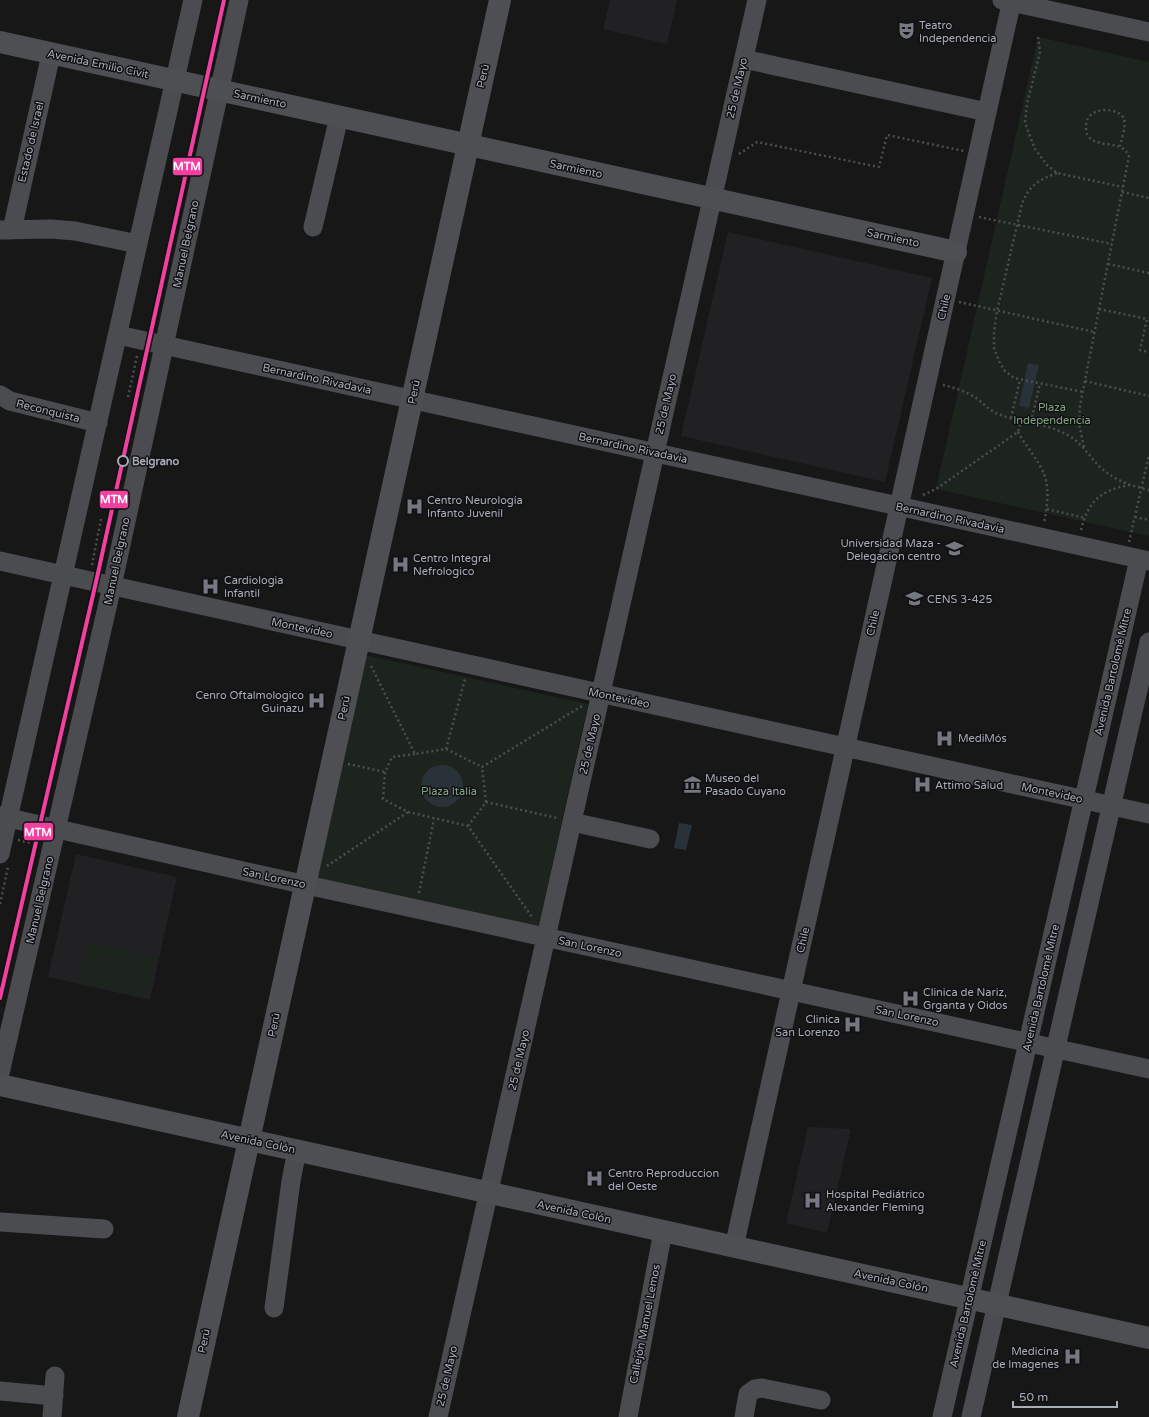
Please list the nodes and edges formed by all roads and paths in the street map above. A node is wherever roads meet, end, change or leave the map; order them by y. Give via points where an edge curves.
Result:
1 (193, 0) edge
2 (239, 0) edge
3 (500, 0) edge
4 (757, 0) edge
5 (1008, 1) edge
6 (1149, 32) edge
7 (1038, 37) dead end
8 (0, 42) edge
9 (51, 54) junction
10 (744, 59) junction
11 (175, 81) junction
12 (197, 86) joint
13 (219, 91) junction
14 (987, 112) junction
15 (339, 117) junction
16 (468, 145) junction
17 (1120, 146) junction
18 (978, 154) junction
19 (720, 166) junction
20 (1057, 173) junction
21 (1123, 187) junction
22 (1122, 192) junction
23 (712, 198) junction
24 (1149, 198) edge
25 (996, 221) dead end
26 (1017, 225) junction
27 (313, 227) dead end
28 (6, 230) edge
29 (138, 244) junction
30 (1112, 244) junction
31 (956, 252) junction
32 (1108, 264) junction
33 (1149, 273) edge
34 (977, 306) dead end
35 (1099, 308) junction
36 (997, 311) junction
37 (1094, 332) junction
38 (118, 335) junction
39 (164, 345) junction
40 (1149, 352) edge
41 (138, 356) dead end
42 (1020, 379) junction
43 (1085, 381) junction
44 (1040, 383) junction
45 (958, 389) dead end
46 (1083, 392) junction
47 (0, 394) edge
48 (1149, 396) edge
49 (128, 397) dead end
50 (412, 400) junction
51 (1011, 418) junction
52 (1021, 420) junction
53 (1031, 422) junction
54 (98, 423) junction
55 (1018, 432) junction
56 (1084, 448) junction
57 (655, 453) junction
58 (1149, 454) edge
59 (1131, 485) junction
60 (1142, 488) junction
61 (936, 489) dead end
62 (1149, 490) edge
63 (899, 506) junction
64 (1047, 510) junction
65 (1046, 513) dead end
66 (1135, 517) junction
67 (1085, 518) junction
68 (101, 519) dead end
69 (1149, 520) edge
70 (1083, 522) dead end
71 (1132, 532) dead end
72 (1144, 560) edge
73 (0, 561) edge
74 (90, 573) junction
75 (63, 575) junction
76 (112, 586) junction
77 (359, 640) junction
78 (1149, 642) edge
79 (469, 665) junction
80 (601, 694) junction
81 (846, 747) junction
82 (446, 750) junction
83 (415, 754) junction
84 (332, 760) junction
85 (482, 767) junction
86 (385, 772) junction
87 (1084, 800) junction
88 (486, 802) junction
89 (1111, 806) junction
90 (408, 812) junction
91 (1149, 814) edge
92 (4, 817) edge
93 (434, 819) junction
94 (572, 822) junction
95 (468, 826) junction
96 (56, 830) junction
97 (650, 839) dead end
98 (2, 846) edge
99 (52, 848) junction
100 (324, 868) dead end
101 (305, 885) junction
102 (416, 909) junction
103 (546, 938) junction
104 (791, 991) junction
105 (1028, 1043) junction
106 (1056, 1049) junction
107 (1149, 1069) edge
108 (0, 1073) edge
109 (0, 1085) edge
110 (248, 1140) junction
111 (296, 1150) junction
112 (489, 1193) junction
113 (0, 1222) edge
114 (104, 1229) dead end
115 (663, 1231) junction
116 (734, 1247) junction
117 (970, 1298) junction
118 (997, 1304) junction
119 (274, 1308) dead end
120 (1149, 1338) edge
121 (56, 1376) dead end
122 (0, 1391) edge
123 (54, 1396) junction
124 (821, 1400) dead end
125 (52, 1417) edge
126 (188, 1417) edge
127 (438, 1417) edge
128 (628, 1417) edge
129 (744, 1417) edge
130 (942, 1417) edge
131 (971, 1417) edge

1 - 11 street
2 - 13 street, Manuel Belgrano
3 - 16 main road, Perú
4 - 10 street, 25 de Mayo
5 - 6 street
5 - 14 street, Chile
7 - 20 path via 1040,52 1027,104 1026,122 1035,149
8 - 9 main road, Avenida Emilio Civit
9 - 11 main road, Avenida Emilio Civit
9 - 28 street, Estado de Israel
10 - 14 street
10 - 19 street, 25 de Mayo
11 - 12 main road, Avenida Emilio Civit
11 - 29 street
12 - 13 main road, Sarmiento
13 - 15 main road, Sarmiento
13 - 39 street, Manuel Belgrano
14 - 18 street, Chile
15 - 16 main road, Sarmiento
15 - 27 street
16 - 23 main road, Sarmiento
16 - 50 main road, Perú
17 - 17 path via 1090,138 1086,133 1090,115 1099,111 1116,112 1124,118
17 - 21 path via 1129,156
18 - 19 path via 887,135 879,167 757,142
18 - 31 street, Chile
19 - 23 street, 25 de Mayo
20 - 21 path
20 - 26 path via 1038,181 1029,190 1022,204
21 - 22 path
22 - 24 path
22 - 30 path
23 - 31 main road, Sarmiento
23 - 57 street, 25 de Mayo
25 - 26 path
26 - 30 path
26 - 36 path
28 - 29 street via 75,231
29 - 38 street
30 - 32 path
31 - 63 street, Chile
32 - 33 path
32 - 35 path
34 - 36 path
35 - 37 path
35 - 40 path via 1147,319 1140,350
36 - 37 path
36 - 42 path via 994,348 998,361 1004,370 1014,378
37 - 43 path
38 - 39 street, Bernardino Rivadavia
38 - 54 street
39 - 50 street, Bernardino Rivadavia
39 - 76 street, Manuel Belgrano
41 - 49 path
42 - 44 path
42 - 51 path
43 - 46 path
43 - 48 path
44 - 46 path
44 - 53 path
45 - 51 path via 972,395 996,413
46 - 56 path via 1079,424
47 - 54 street, Reconquista via 10,401
50 - 57 street, Bernardino Rivadavia
50 - 77 main road, Perú
51 - 52 path
52 - 53 path
52 - 55 path
53 - 56 path via 1071,437
54 - 75 street
55 - 61 path
55 - 64 path via 1044,474
56 - 59 path via 1100,467 1116,480
57 - 63 street, Bernardino Rivadavia
57 - 80 street, 25 de Mayo
58 - 60 path
59 - 60 path
59 - 67 path via 1115,487 1105,492 1089,508
60 - 62 path
60 - 66 path
63 - 72 street, Bernardino Rivadavia
63 - 81 street, Chile
64 - 65 path
64 - 67 path
66 - 69 path
66 - 71 path
67 - 70 path
68 - 74 path
72 - 87 street, Avenida Bartolomé Mitre
73 - 75 street, Montevideo
74 - 75 street, Montevideo
74 - 76 street, Montevideo
75 - 92 street
76 - 77 street, Montevideo
76 - 96 street, Manuel Belgrano
77 - 79 street, Montevideo
77 - 83 path
77 - 84 main road, Perú
78 - 89 street
79 - 80 street, Montevideo
79 - 82 path
80 - 81 street, Montevideo
80 - 85 path
80 - 94 street, 25 de Mayo
81 - 87 street, Montevideo
81 - 104 street, Chile
82 - 83 path
82 - 85 path
83 - 86 path via 392,757
84 - 86 path
84 - 101 main road, Perú
85 - 88 path
86 - 90 path via 383,799
87 - 89 street, Montevideo
87 - 105 street, Avenida Bartolomé Mitre
88 - 94 path
88 - 95 path
89 - 91 street, Montevideo
89 - 106 street
90 - 93 path
90 - 100 path
92 - 96 street, San Lorenzo
92 - 98 street
93 - 95 path
93 - 102 path
94 - 97 street
94 - 103 street, 25 de Mayo
95 - 103 path
96 - 99 street, Manuel Belgrano
96 - 101 street, San Lorenzo
98 - 99 path
99 - 108 street, Manuel Belgrano
101 - 102 street, San Lorenzo
101 - 110 main road, Perú
102 - 103 street, San Lorenzo
103 - 104 street, San Lorenzo
103 - 112 street, 25 de Mayo
104 - 105 street, San Lorenzo
104 - 116 street, Chile
105 - 106 street, San Lorenzo
105 - 117 street, Avenida Bartolomé Mitre
106 - 107 street, San Lorenzo
106 - 118 street
109 - 110 main road, Avenida Colón
110 - 111 main road, Avenida Colón
110 - 126 main road, Perú
111 - 112 main road, Avenida Colón
111 - 119 street
112 - 115 main road, Avenida Colón
112 - 127 street, 25 de Mayo
113 - 114 street
115 - 116 main road, Avenida Colón
115 - 128 street, Callejón Manuel Lemos
116 - 117 main road, Avenida Colón
117 - 118 main road, Avenida Colón
117 - 130 street, Avenida Bartolomé Mitre
118 - 120 main road, Avenida Colón
118 - 131 street
121 - 123 street
122 - 123 street
123 - 125 street
124 - 129 street via 762,1388 755,1389 748,1394

